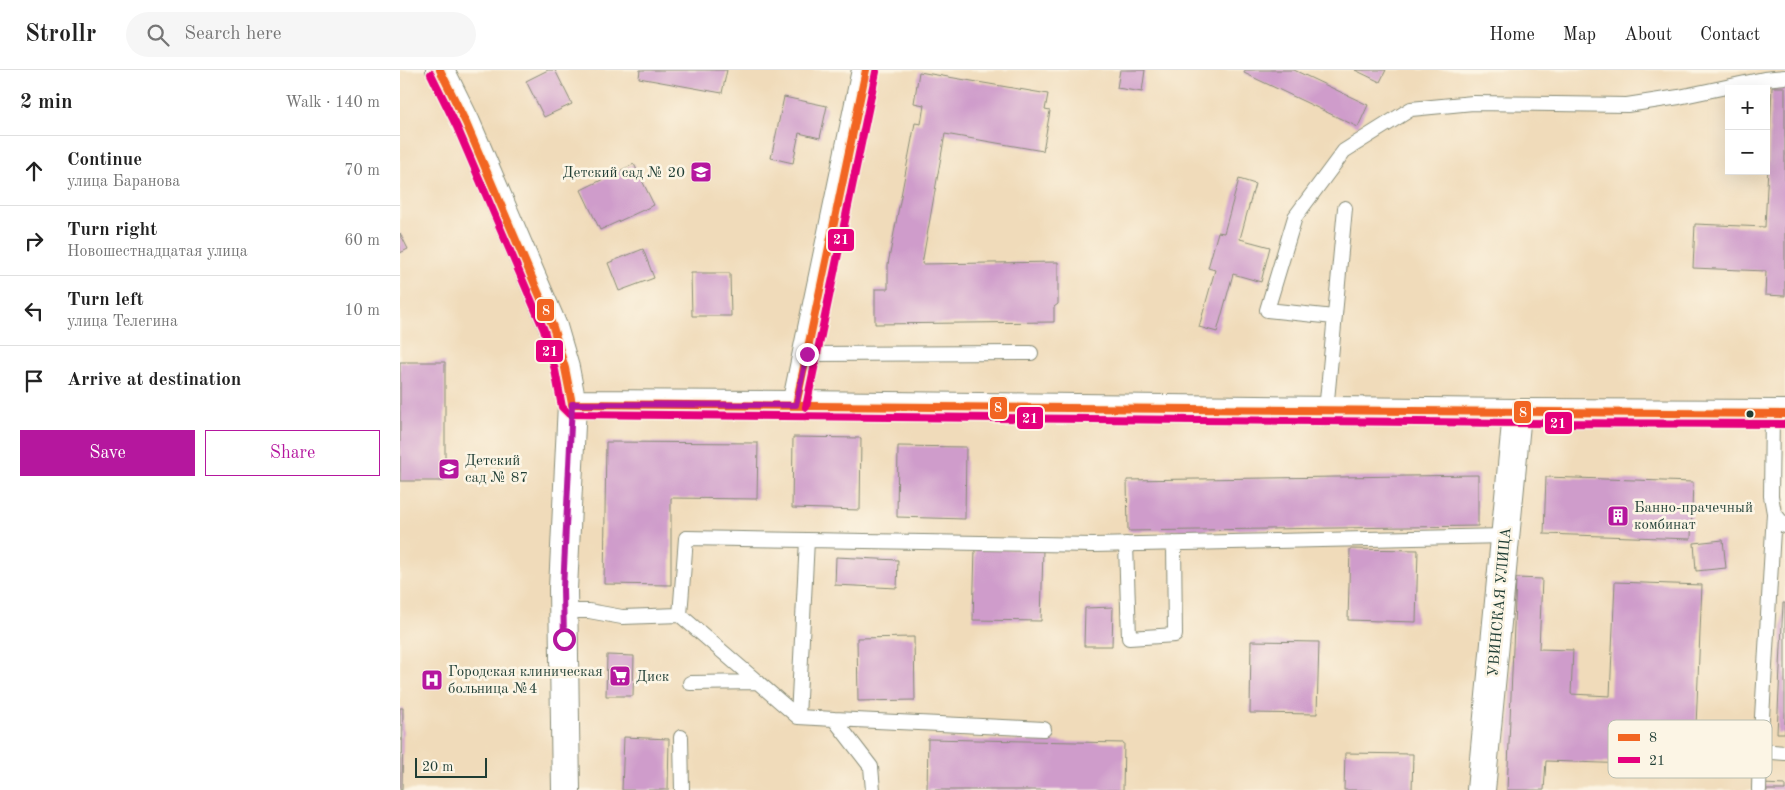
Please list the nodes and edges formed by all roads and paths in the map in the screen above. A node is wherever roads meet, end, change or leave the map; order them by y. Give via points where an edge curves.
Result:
1 (440, 70) edge
2 (866, 70) edge
3 (1785, 78) edge
4 (1344, 208) dead end
5 (1334, 317) junction
6 (807, 354) junction
7 (1031, 354) dead end
8 (572, 404) junction
9 (796, 405) junction
10 (1326, 411) junction
11 (1517, 413) junction
12 (1778, 414) edge
13 (1774, 513) junction
14 (1785, 526) edge
15 (1505, 536) junction
16 (807, 540) junction
17 (1174, 543) junction
18 (1126, 544) junction
19 (563, 611) junction
20 (680, 615) junction
21 (758, 682) junction
22 (690, 683) dead end
23 (798, 717) junction
24 (834, 719) junction
25 (1762, 720) edge
26 (1044, 728) dead end
27 (681, 737) dead end
28 (1772, 752) edge
29 (1785, 753) edge
30 (566, 790) edge
31 (682, 790) edge
32 (873, 790) edge
33 (1481, 790) edge

1 - 8 street via 553,327
2 - 6 street
3 - 5 lane via 1764,79 1627,105 1473,103 1410,109 1344,151 1296,218 1267,310
4 - 5 lane
5 - 10 lane
6 - 7 lane
6 - 9 street
8 - 9 street
8 - 19 street
9 - 10 street
10 - 11 street
11 - 12 street
11 - 15 street, УВИНСКАЯ УЛИЦА
12 - 13 lane via 1771,496
13 - 14 lane
13 - 25 lane
15 - 17 lane
15 - 33 street, УВИНСКАЯ УЛИЦА
16 - 18 lane
16 - 20 lane via 686,538
16 - 23 lane
17 - 18 lane
17 - 18 lane via 1175,635 1129,638
19 - 20 lane via 589,611 622,617
19 - 30 street
20 - 21 lane
21 - 22 lane
21 - 23 lane
23 - 24 lane
24 - 26 lane
24 - 32 lane via 871,767
27 - 31 lane
28 - 29 lane

